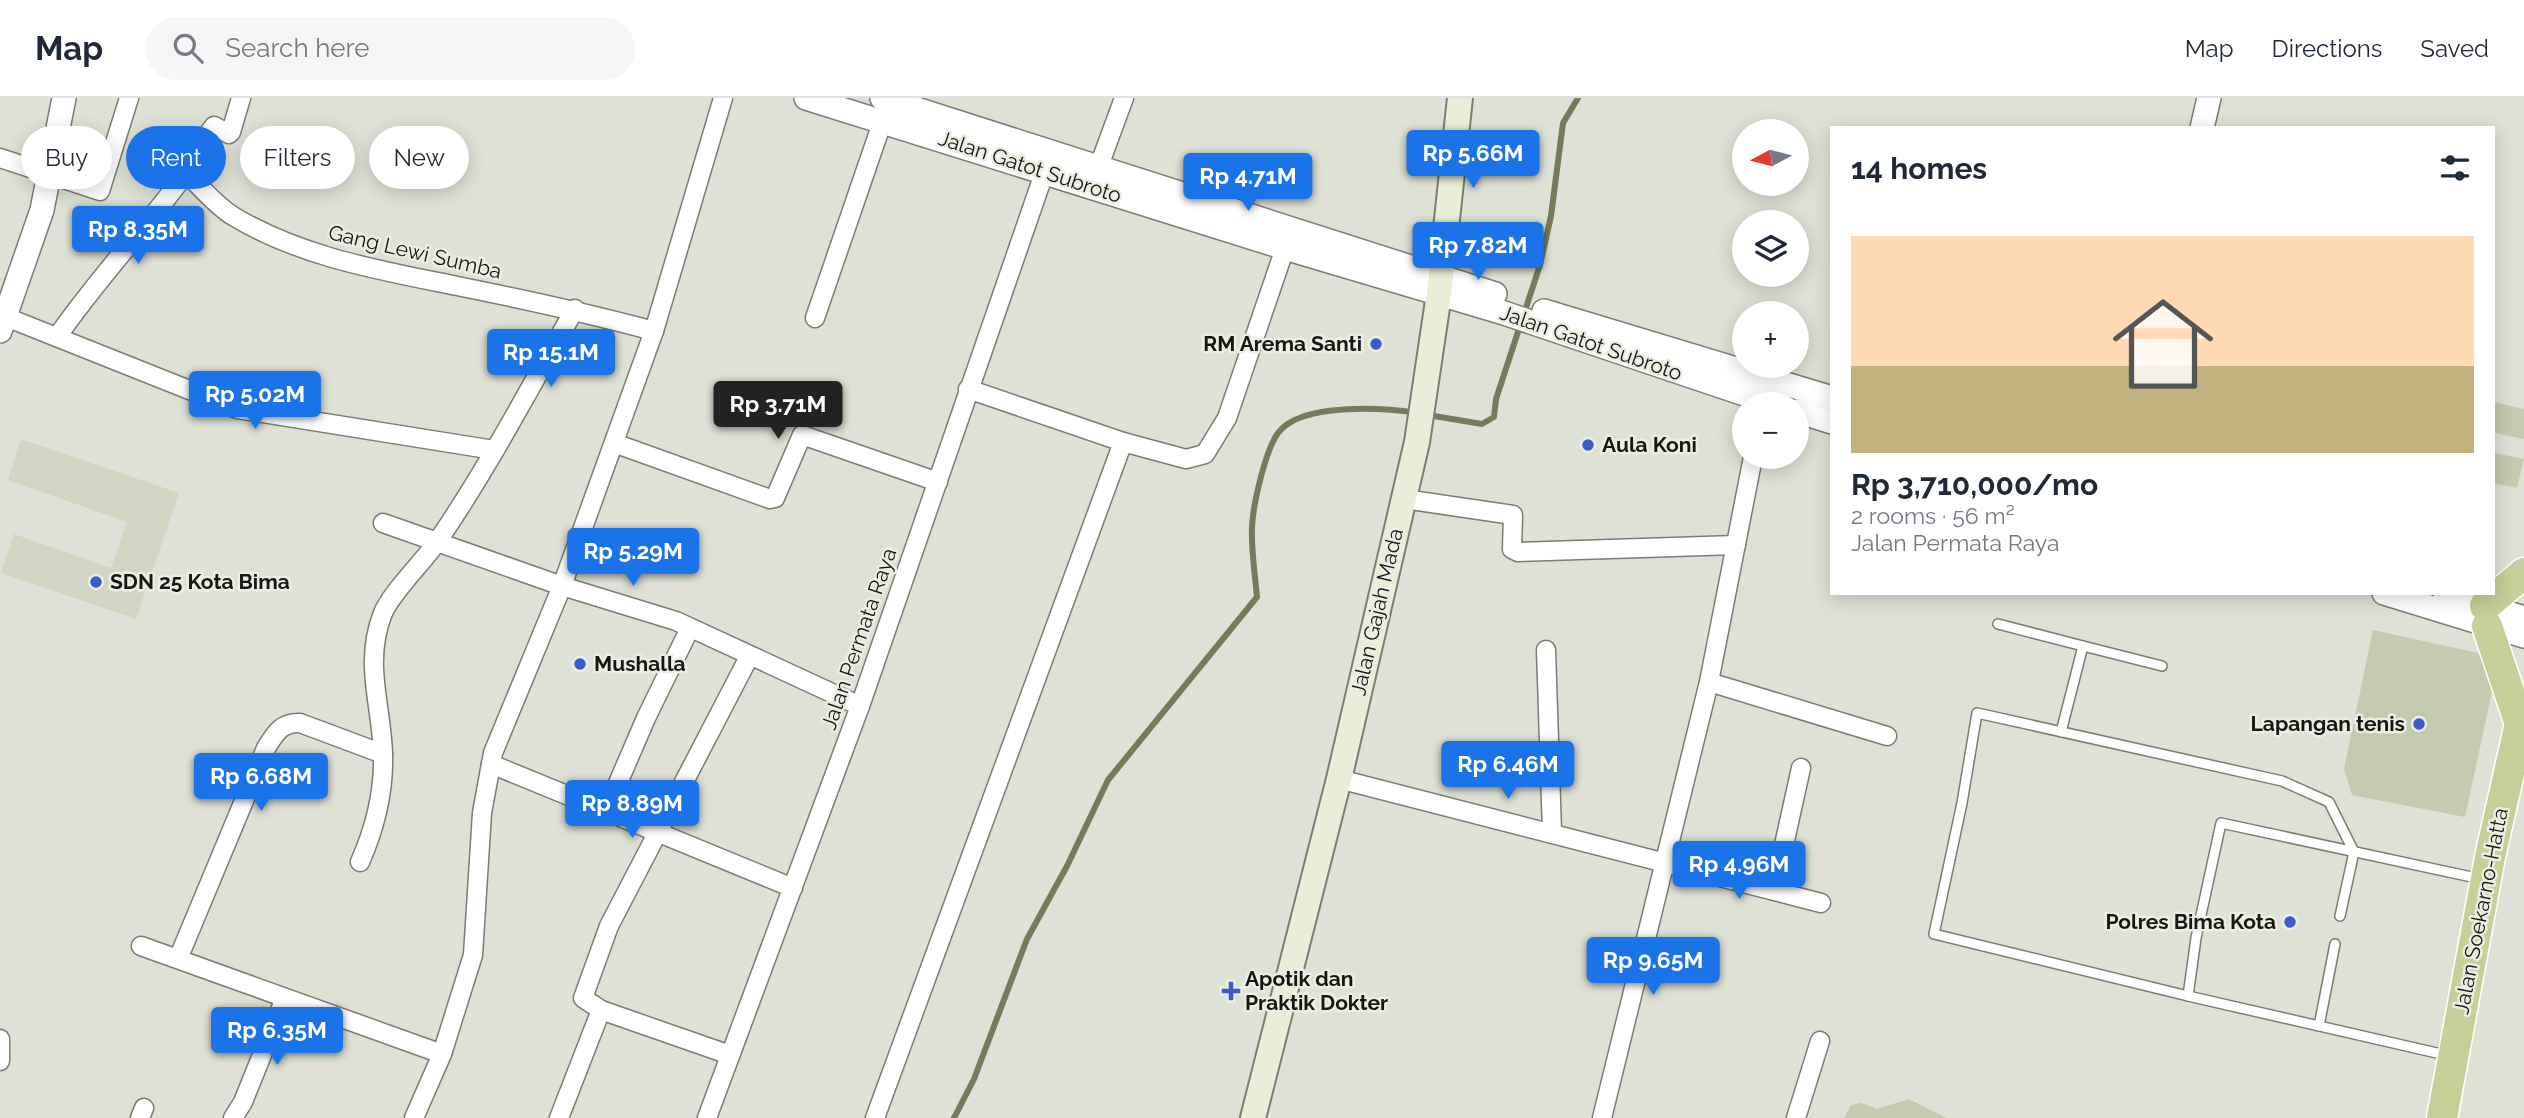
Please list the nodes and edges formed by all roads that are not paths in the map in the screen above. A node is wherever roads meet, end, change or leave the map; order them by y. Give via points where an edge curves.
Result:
1 (64, 98) edge
2 (129, 98) edge
3 (241, 98) edge
4 (723, 98) edge
5 (806, 98) edge
6 (1124, 98) edge
7 (1460, 98) edge
8 (2209, 98) edge
9 (893, 105) edge
10 (59, 126) edge
11 (2202, 126) edge
12 (226, 133) edge
13 (112, 153) edge
14 (0, 158) edge
15 (1049, 161) junction
16 (21, 165) edge
17 (1099, 166) junction
18 (46, 189) edge
19 (173, 189) edge
20 (203, 189) edge
21 (1285, 248) junction
22 (1440, 285) junction
23 (575, 309) junction
24 (815, 318) dead end
25 (1548, 321) junction
26 (3, 324) edge
27 (654, 331) junction
28 (57, 337) junction
29 (1772, 379) junction
30 (968, 388) junction
31 (1738, 392) edge
32 (1770, 392) edge
33 (1830, 397) edge
34 (1809, 415) edge
35 (1830, 421) edge
36 (1123, 442) junction
37 (614, 443) junction
38 (494, 450) junction
39 (1752, 469) edge
40 (938, 482) junction
41 (1404, 499) junction
42 (383, 523) dead end
43 (438, 541) junction
44 (1736, 545) junction
45 (2524, 573) edge
46 (562, 586) junction
47 (2393, 595) edge
48 (2449, 595) edge
49 (2486, 616) junction
50 (2524, 618) edge
51 (1998, 624) dead end
52 (690, 628) junction
53 (2524, 636) edge
54 (2083, 646) junction
55 (1546, 650) dead end
56 (749, 657) junction
57 (2162, 666) dead end
58 (1709, 682) junction
59 (860, 706) junction
60 (2522, 715) edge
61 (2061, 732) junction
62 (1887, 736) dead end
63 (383, 754) junction
64 (2524, 755) edge
65 (491, 764) junction
66 (1801, 768) dead end
67 (1339, 779) junction
68 (606, 811) junction
69 (1552, 831) junction
70 (658, 832) junction
71 (2354, 852) junction
72 (360, 862) dead end
73 (1667, 862) junction
74 (2486, 880) junction
75 (793, 888) junction
76 (1774, 890) junction
77 (1821, 903) dead end
78 (2340, 916) dead end
79 (2335, 944) dead end
80 (141, 946) dead end
81 (178, 959) junction
82 (2474, 968) junction
83 (2188, 996) junction
84 (285, 998) junction
85 (601, 1010) junction
86 (2319, 1026) junction
87 (0, 1040) edge
88 (1821, 1041) dead end
89 (442, 1054) junction
90 (730, 1055) junction
91 (2456, 1058) junction
92 (0, 1061) edge
93 (233, 1118) edge
94 (414, 1118) edge
95 (559, 1118) edge
96 (707, 1118) edge
97 (875, 1118) edge
98 (1253, 1118) edge
99 (1602, 1118) edge
100 (1796, 1118) edge
101 (2442, 1118) edge
102 (2451, 1118) edge

1 - 10 street
2 - 13 street
3 - 12 street via 231,132
4 - 27 street
5 - 9 street, Jalan Gatot Subroto
6 - 17 street
7 - 22 main road, Jalan Gajah Mada
8 - 11 street
9 - 15 street, Jalan Gatot Subroto
9 - 24 street
14 - 16 street
15 - 17 street, Jalan Gatot Subroto
15 - 21 street, Jalan Gatot Subroto
15 - 30 street, Jalan Permata Raya
17 - 22 street, Jalan Gatot Subroto
18 - 26 street
19 - 28 street
20 - 23 street, Gang Lewi Sumba via 230,215 310,251 380,270
21 - 22 street, Jalan Gatot Subroto
21 - 36 street via 1227,418 1212,446 1197,458 1186,459
22 - 25 street, Jalan Gatot Subroto
22 - 41 main road, Jalan Gajah Mada
23 - 27 street, Gang Lewi Sumba
23 - 38 street
25 - 29 street, Jalan Gatot Subroto
25 - 31 street, Jalan Gatot Subroto
26 - 28 street
27 - 37 street
28 - 38 street via 237,409
29 - 32 street
29 - 33 street, Jalan Gatot Subroto
30 - 36 street
30 - 40 street, Jalan Permata Raya
34 - 35 street
36 - 97 street
37 - 40 street via 769,499 775,498 802,435
37 - 46 street
38 - 43 street
39 - 44 street
40 - 59 street, Jalan Permata Raya
41 - 44 street via 1513,515 1512,549 1518,552
41 - 67 main road, Jalan Gajah Mada
42 - 43 street
43 - 46 street
43 - 63 street via 383,612 374,653 373,691
44 - 58 street
45 - 49 highway
46 - 52 street
46 - 65 street
47 - 49 street
48 - 49 street
49 - 50 street
49 - 53 street
49 - 60 highway
51 - 54 lane
52 - 56 street
52 - 68 street
54 - 57 lane
54 - 61 lane
55 - 69 street
56 - 59 street
56 - 70 street
58 - 62 street
58 - 73 street
59 - 75 street, Jalan Permata Raya
60 - 74 highway, Jalan Soekarno-Hatta
61 - 71 lane via 2282,781 2329,802
61 - 83 lane via 1977,713 1934,934
63 - 72 street via 380,799
63 - 81 street via 300,723 284,724 277,731 265,748
64 - 82 highway, Jalan Soekarno-Hatta
65 - 68 street
65 - 89 street via 482,813 473,955
66 - 76 street
67 - 69 street
67 - 98 main road, Jalan Gajah Mada
68 - 70 street
69 - 73 street
70 - 75 street
70 - 85 street via 609,926 583,998
71 - 74 lane
71 - 78 lane
71 - 83 lane via 2221,823
73 - 76 street
73 - 99 street
74 - 82 highway, Jalan Soekarno-Hatta
75 - 90 street, Jalan Permata Raya
76 - 77 street
79 - 86 lane
80 - 81 street
81 - 84 street
82 - 91 highway, Jalan Soekarno-Hatta
83 - 86 lane
84 - 89 street
84 - 93 street
85 - 90 street
85 - 95 street
86 - 91 lane
87 - 92 street
88 - 100 street
89 - 94 street
90 - 96 street, Jalan Permata Raya
91 - 101 highway, Jalan Soekarno-Hatta
91 - 102 highway, Jalan Soekarno-Hatta

